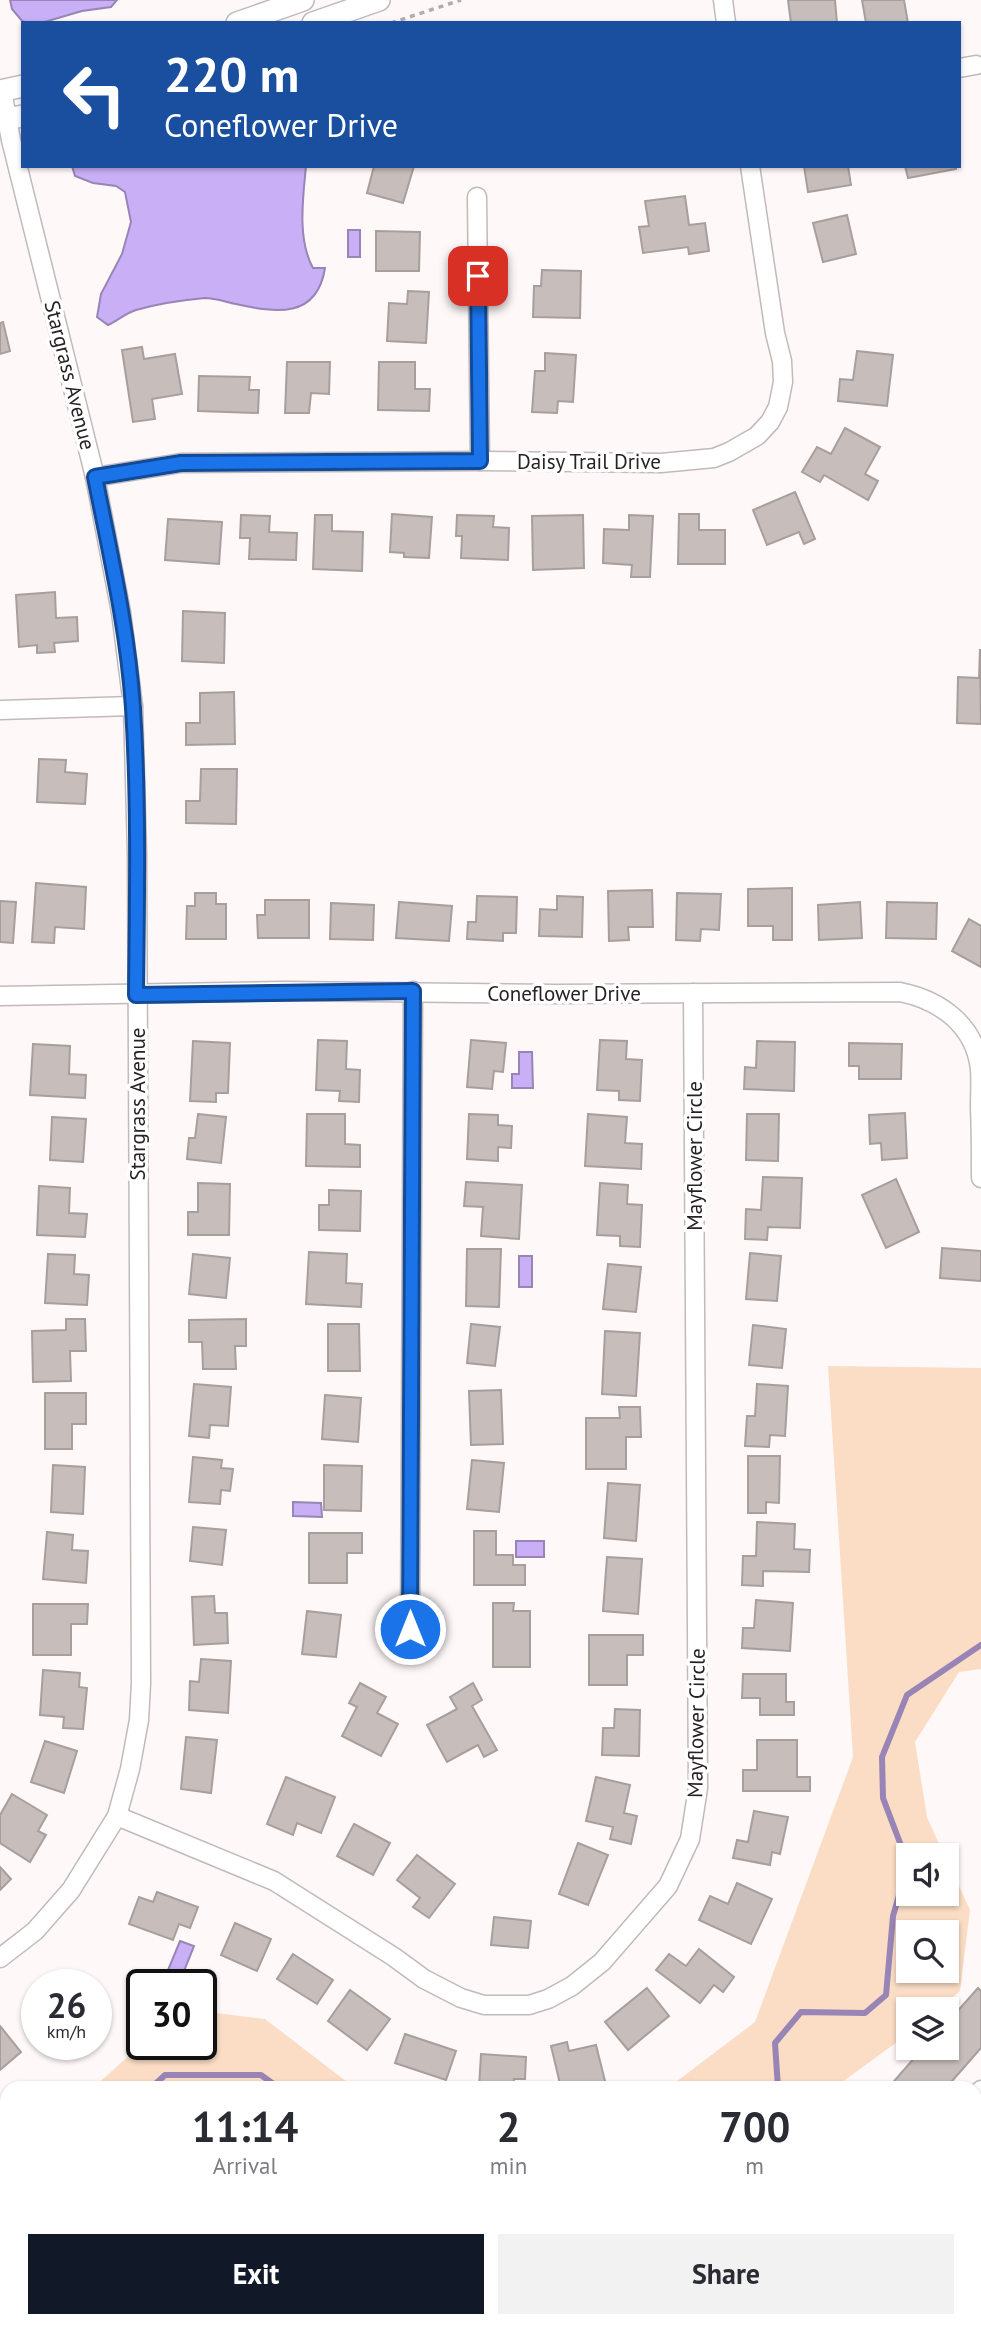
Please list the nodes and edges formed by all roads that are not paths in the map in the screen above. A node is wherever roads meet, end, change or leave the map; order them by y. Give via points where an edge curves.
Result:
1 (303, 0) edge
2 (379, 0) edge
3 (723, 0) edge
4 (243, 21) edge
5 (319, 21) edge
6 (726, 21) edge
7 (8, 89) edge
8 (10, 119) edge
9 (21, 165) edge
10 (22, 168) edge
11 (750, 168) edge
12 (477, 197) dead end
13 (480, 461) junction
14 (95, 477) junction
15 (133, 706) junction
16 (0, 710) edge
17 (413, 991) junction
18 (693, 993) junction
19 (136, 995) junction
20 (0, 996) edge
21 (981, 1178) edge
22 (410, 1629) dead end
23 (117, 1816) junction
24 (0, 1958) edge

1 - 4 street
2 - 5 street
3 - 6 street
7 - 8 street, Stargrass Avenue
8 - 9 street, Stargrass Avenue
10 - 14 street, Stargrass Avenue
11 - 13 street, Daisy Trail Drive via 782,361 783,382 770,422 744,445 715,458 661,463
12 - 13 street
13 - 14 street, Daisy Trail Drive via 181,463
14 - 15 street, Stargrass Avenue via 121,612
15 - 16 street
15 - 19 street, Stargrass Avenue
17 - 18 street, Coneflower Drive
17 - 19 street, Coneflower Drive
17 - 22 street
18 - 21 street, Coneflower Drive via 900,992 937,1004 954,1016 976,1049
18 - 23 street, Mayflower Circle via 698,1788 690,1839 668,1886 602,1962 572,1986 529,2005 484,2005 424,1979 274,1881
19 - 20 street, Coneflower Drive
19 - 23 street, Stargrass Avenue via 141,1683 139,1720
23 - 24 street, Stargrass Avenue via 71,1890 35,1931

